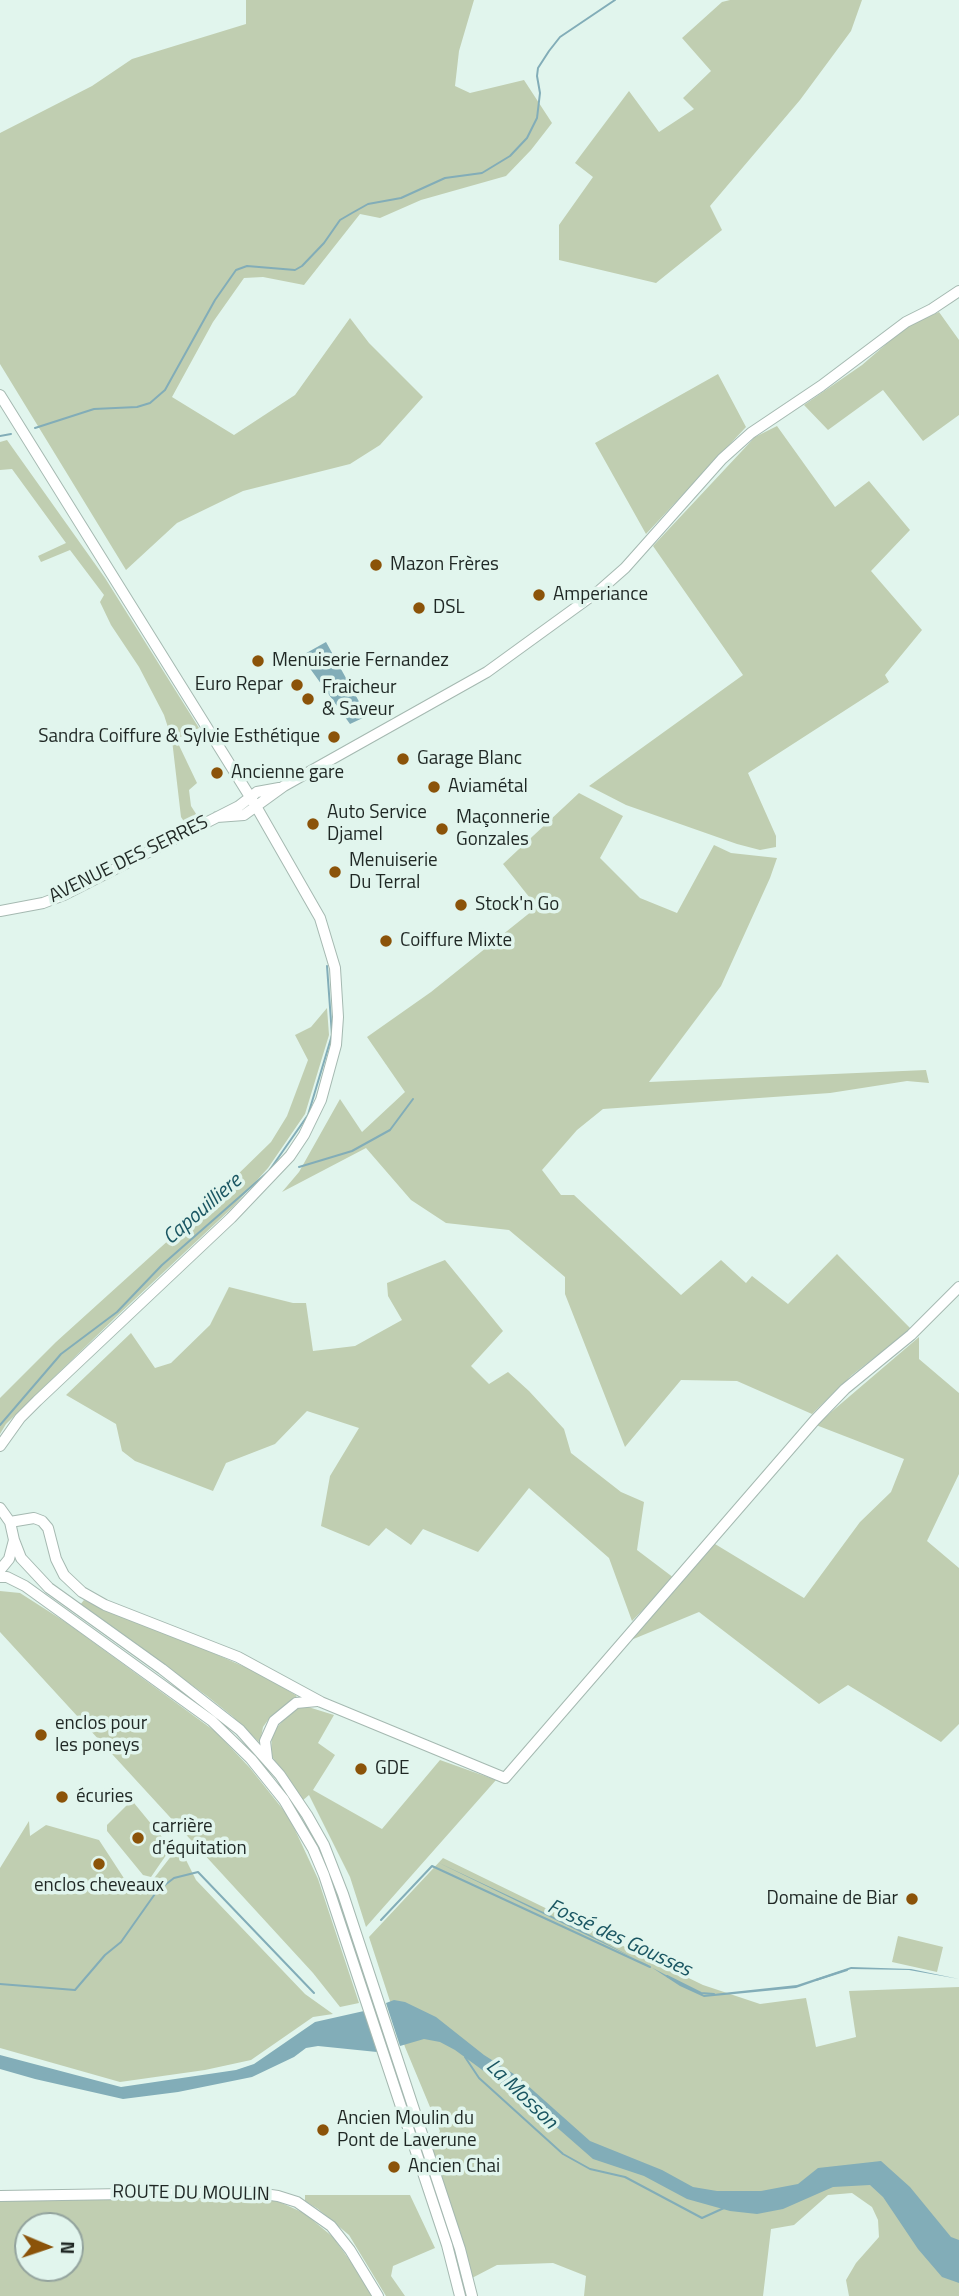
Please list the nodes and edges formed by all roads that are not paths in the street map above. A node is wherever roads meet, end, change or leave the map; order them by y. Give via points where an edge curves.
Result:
1 (959, 291) edge
2 (0, 395) edge
3 (284, 786) junction
4 (250, 798) junction
5 (257, 808) junction
6 (217, 817) junction
7 (0, 911) edge
8 (959, 1287) edge
9 (13, 1428) junction
10 (0, 1446) edge
11 (0, 1458) edge
12 (1, 1508) edge
13 (10, 1522) junction
14 (14, 1540) junction
15 (0, 1570) edge
16 (0, 1577) edge
17 (298, 1689) junction
18 (304, 1700) junction
19 (321, 1702) junction
20 (267, 1759) junction
21 (0, 2196) edge
22 (378, 2296) edge
23 (460, 2296) edge
24 (472, 2296) edge

1 - 3 main road via 906,322 751,433 625,568 590,598 487,672
2 - 4 main road
3 - 4 main road, AVENUE DES SERRES via 259,791
3 - 5 main road
4 - 5 main road
4 - 6 main road, AVENUE DES SERRES
5 - 6 main road, AVENUE DES SERRES via 242,816
5 - 9 main road via 320,918 335,968 336,1045 321,1100 304,1135 274,1174
6 - 7 main road, AVENUE DES SERRES via 64,895
8 - 19 main road via 815,1420 505,1778
9 - 10 main road
9 - 11 main road
12 - 13 main road
13 - 14 main road
13 - 17 main road via 42,1521 65,1575 92,1598 237,1657
14 - 15 main road via 9,1559
14 - 20 main road via 21,1558 49,1588 218,1710
16 - 23 main road via 25,1586 212,1721 270,1781 297,1822 324,1875
17 - 18 main road
17 - 19 main road
18 - 19 main road
18 - 20 main road via 274,1721 265,1741
20 - 24 main road via 300,1802 339,1881
21 - 22 main road, ROUTE DU MOULIN via 236,2192 278,2196 297,2202 331,2226

